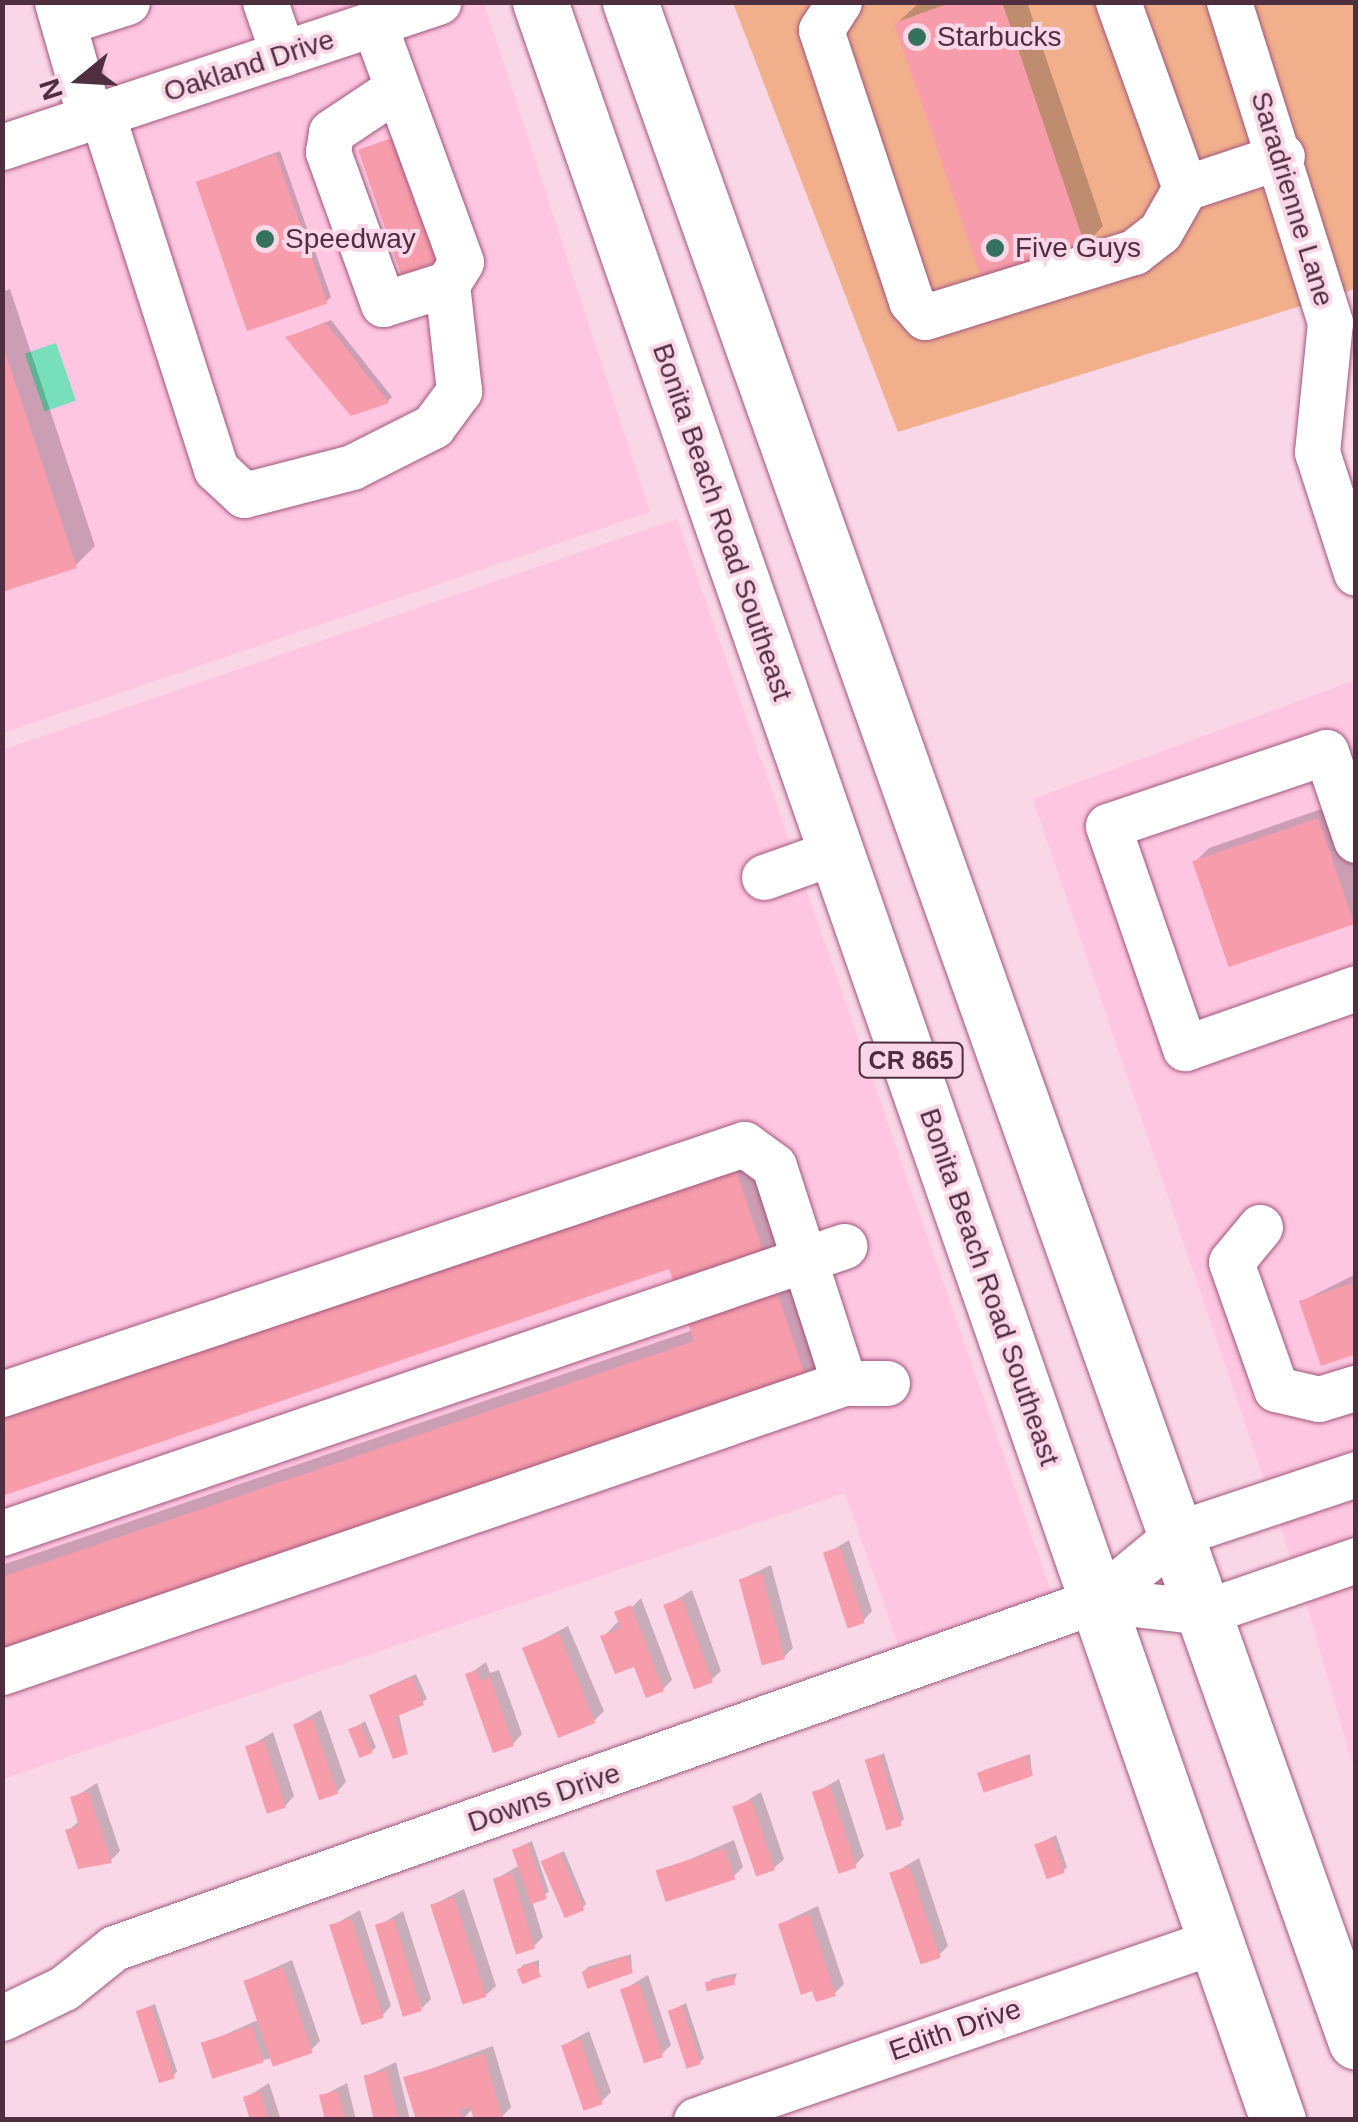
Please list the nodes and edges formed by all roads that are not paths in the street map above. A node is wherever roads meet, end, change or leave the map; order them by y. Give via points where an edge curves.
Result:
1 (127, 2) edge
2 (265, 2) edge
3 (439, 2) edge
4 (540, 2) edge
5 (630, 2) edge
6 (839, 2) edge
7 (1118, 2) edge
8 (1228, 2) edge
9 (60, 12) edge
10 (374, 24) junction
11 (283, 54) junction
12 (397, 88) junction
13 (96, 116) junction
14 (2, 147) edge
15 (1282, 156) junction
16 (1184, 188) junction
17 (446, 284) junction
18 (1356, 573) edge
19 (1356, 840) edge
20 (838, 851) junction
21 (764, 876) dead end
22 (1356, 988) edge
23 (1260, 1227) dead end
24 (825, 1253) junction
25 (1356, 1388) edge
26 (2, 1394) edge
27 (1356, 1474) edge
28 (2, 1533) edge
29 (1179, 1533) junction
30 (1356, 1560) edge
31 (1098, 1600) junction
32 (1206, 1612) junction
33 (2, 1672) edge
34 (1215, 1941) junction
35 (2, 2018) edge
36 (1356, 2042) edge
37 (696, 2120) edge
38 (1278, 2120) edge

1 - 9 street
2 - 11 street
3 - 10 street, Oakland Drive
4 - 20 main road, Bonita Beach Road Southeast / CR 865
5 - 29 main road, CR 865
6 - 16 street via 821,30 911,300 926,316 1134,252 1160,232
7 - 16 street
8 - 15 street, Saradrienne Lane
9 - 13 street
10 - 11 street, Oakland Drive
10 - 12 street
11 - 13 street, Oakland Drive
12 - 17 street via 460,262
12 - 17 street via 331,132 328,152 382,304
13 - 14 street, Oakland Drive
13 - 17 street via 216,469 244,495 352,468 433,426 459,391
15 - 16 street
15 - 18 street, Saradrienne Lane via 1330,322 1317,452
19 - 22 street via 1326,752 1108,826 1185,1048
20 - 21 street
20 - 31 main road, Bonita Beach Road Southeast / CR 865
23 - 25 street via 1231,1262 1276,1389 1320,1399
24 - 26 street via 774,1166 744,1144
24 - 28 street
24 - 33 street via 865,1383
27 - 29 street
29 - 31 street
29 - 32 main road, CR 865
30 - 32 street
31 - 32 street
31 - 34 main road, Bonita Beach Road Southeast / CR 865
31 - 35 street, Downs Drive via 114,1948 64,1988
32 - 36 main road, CR 865
34 - 37 street, Edith Drive
34 - 38 main road, Bonita Beach Road Southeast / CR 865

